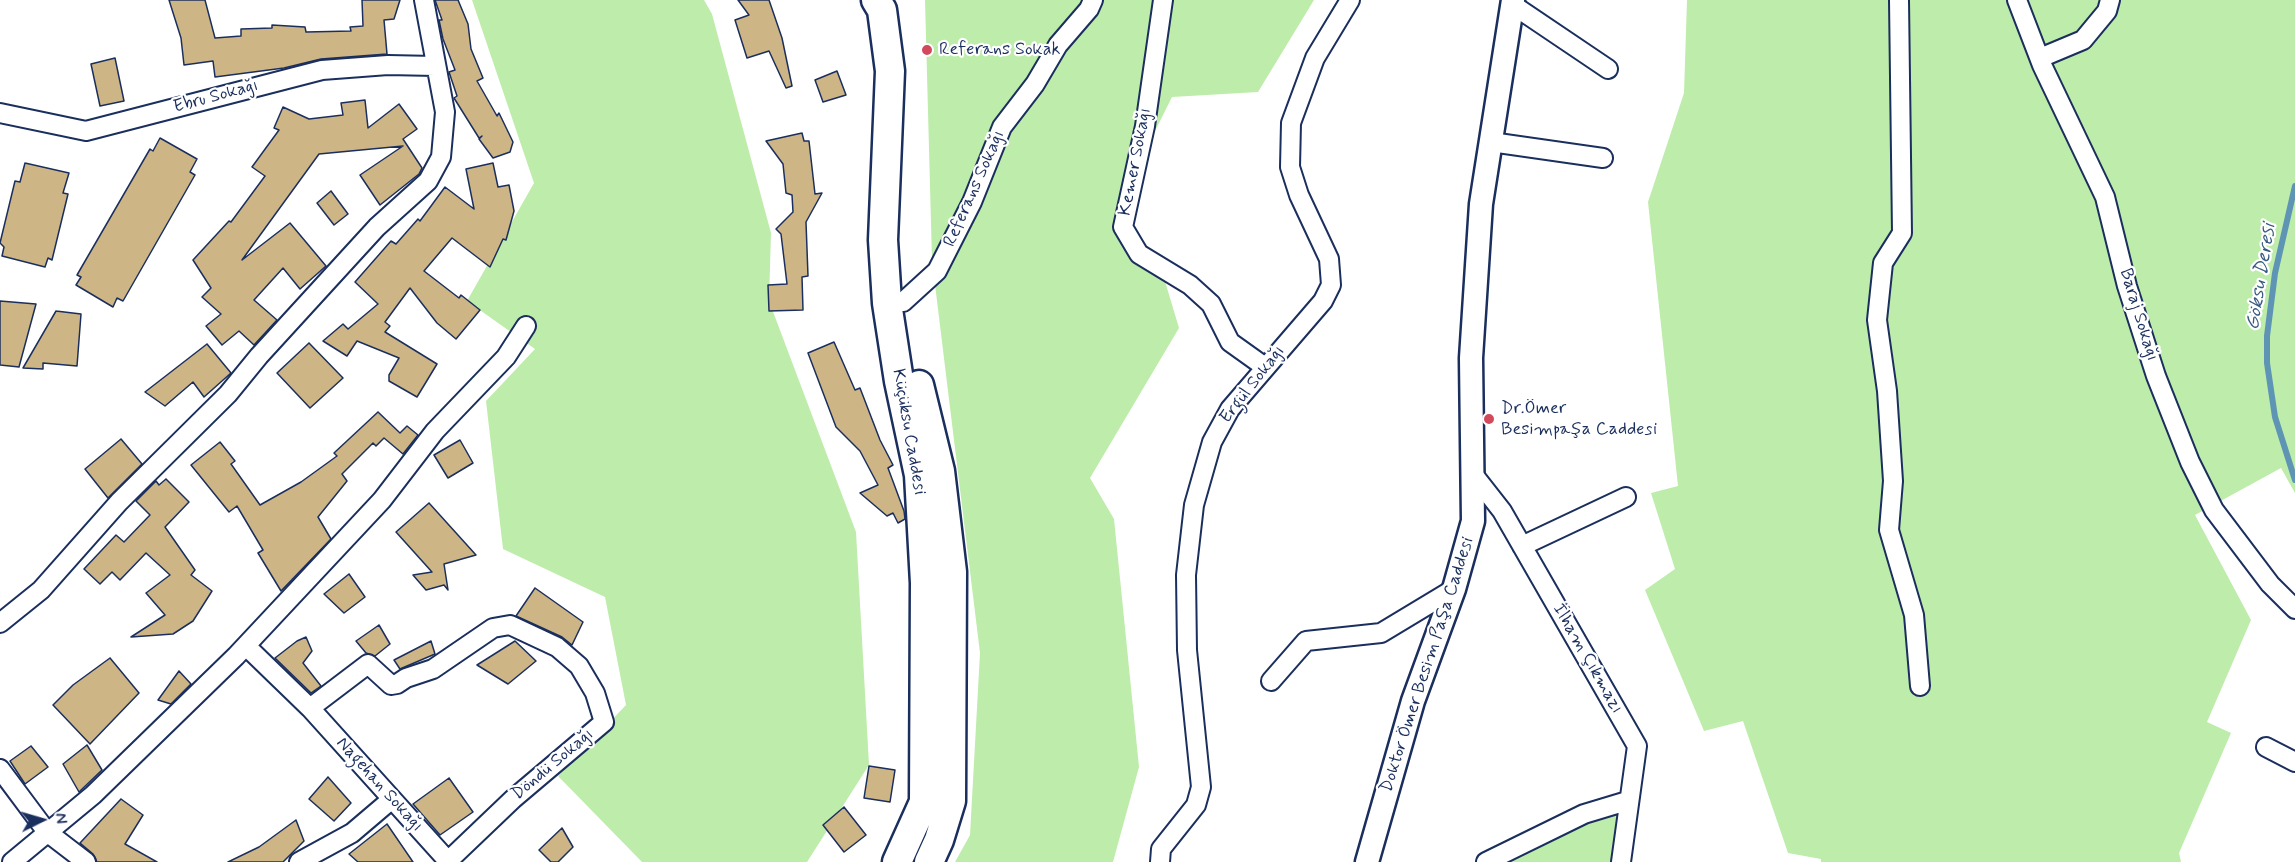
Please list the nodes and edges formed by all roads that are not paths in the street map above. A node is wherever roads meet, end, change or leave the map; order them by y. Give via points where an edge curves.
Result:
1 (424, 0) edge
2 (876, 0) edge
3 (896, 0) edge
4 (1093, 0) edge
5 (1163, 0) edge
6 (1350, 0) edge
7 (1899, 0) edge
8 (2017, 0) edge
9 (2110, 0) edge
10 (1513, 3) edge
11 (2040, 58) junction
12 (435, 66) junction
13 (1608, 69) dead end
14 (0, 113) edge
15 (1491, 142) junction
16 (1603, 158) dead end
17 (895, 303) junction
18 (526, 326) dead end
19 (1265, 367) junction
20 (1473, 474) junction
21 (1626, 497) dead end
22 (1522, 546) junction
23 (1454, 589) junction
24 (2295, 609) edge
25 (0, 623) edge
26 (246, 646) junction
27 (1271, 681) dead end
28 (1920, 686) dead end
29 (310, 708) junction
30 (2266, 747) dead end
31 (2295, 762) edge
32 (0, 769) edge
33 (392, 799) junction
34 (1627, 801) junction
35 (47, 832) junction
36 (12, 862) edge
37 (86, 862) edge
38 (299, 862) edge
39 (447, 862) edge
40 (897, 862) edge
41 (929, 862) edge
42 (1161, 862) edge
43 (1367, 862) edge
44 (1486, 862) edge
45 (1621, 862) edge

1 - 12 street
2 - 17 main road, Küçüksu Caddesi via 882,10 890,71 883,240
3 - 17 main road, Küçüksu Caddesi via 909,60
4 - 17 street, Referans Sokağı via 1002,127 972,202 937,271
5 - 19 street, Kemer Sokağı via 1145,126 1123,227 1139,254 1190,285 1210,304 1230,342
6 - 19 street, Ergül Sokağı via 1315,58 1290,123 1290,167 1329,259 1331,285 1323,301
7 - 28 street via 1902,233 1883,263 1877,320 1893,481 1889,530 1914,615
8 - 11 street, Baraj Sokağı
9 - 11 street via 2107,11 2083,40
10 - 13 street
10 - 15 street, Doktor Ömer Besim Paşa Caddesi
11 - 24 street, Baraj Sokağı via 2105,197 2156,376 2190,462 2214,510 2270,584
12 - 14 street, Ebru Sokağı via 322,70 87,131
12 - 25 street via 445,112 441,157 428,181 377,227 228,394 119,502 41,590
15 - 16 street
15 - 20 street, Doktor Ömer Besim Paşa Caddesi via 1481,204 1471,358
17 - 40 main road, Küçüksu Caddesi via 899,381 920,474 925,583 924,802
17 - 41 main road, Küçüksu Caddesi via 940,471 952,572 951,801
18 - 26 street via 506,357 435,431 382,500
19 - 42 street, Ergül Sokağı via 1230,409 1212,442 1194,505 1186,575 1187,650 1200,787 1196,805 1161,849
20 - 22 street, İlham Çıkmazı via 1502,511
20 - 23 street, Doktor Ömer Besim Paşa Caddesi via 1473,521
21 - 22 street
22 - 34 street, İlham Çıkmazı via 1637,746
23 - 27 street via 1381,633 1306,641
23 - 43 street, Doktor Ömer Besim Paşa Caddesi via 1413,700
26 - 29 street
26 - 35 street via 93,795
29 - 33 street, Nagehan Sokağı
29 - 39 street, Döndü Sokağı via 368,663 391,685 397,684 433,669 493,628 510,625 557,647 579,666 595,693 604,722 513,799
30 - 31 street
32 - 35 street
33 - 38 street via 352,833
33 - 39 street, Nagehan Sokağı
34 - 44 street via 1584,814
34 - 45 street, İlham Çıkmazı
35 - 36 street
35 - 37 street

